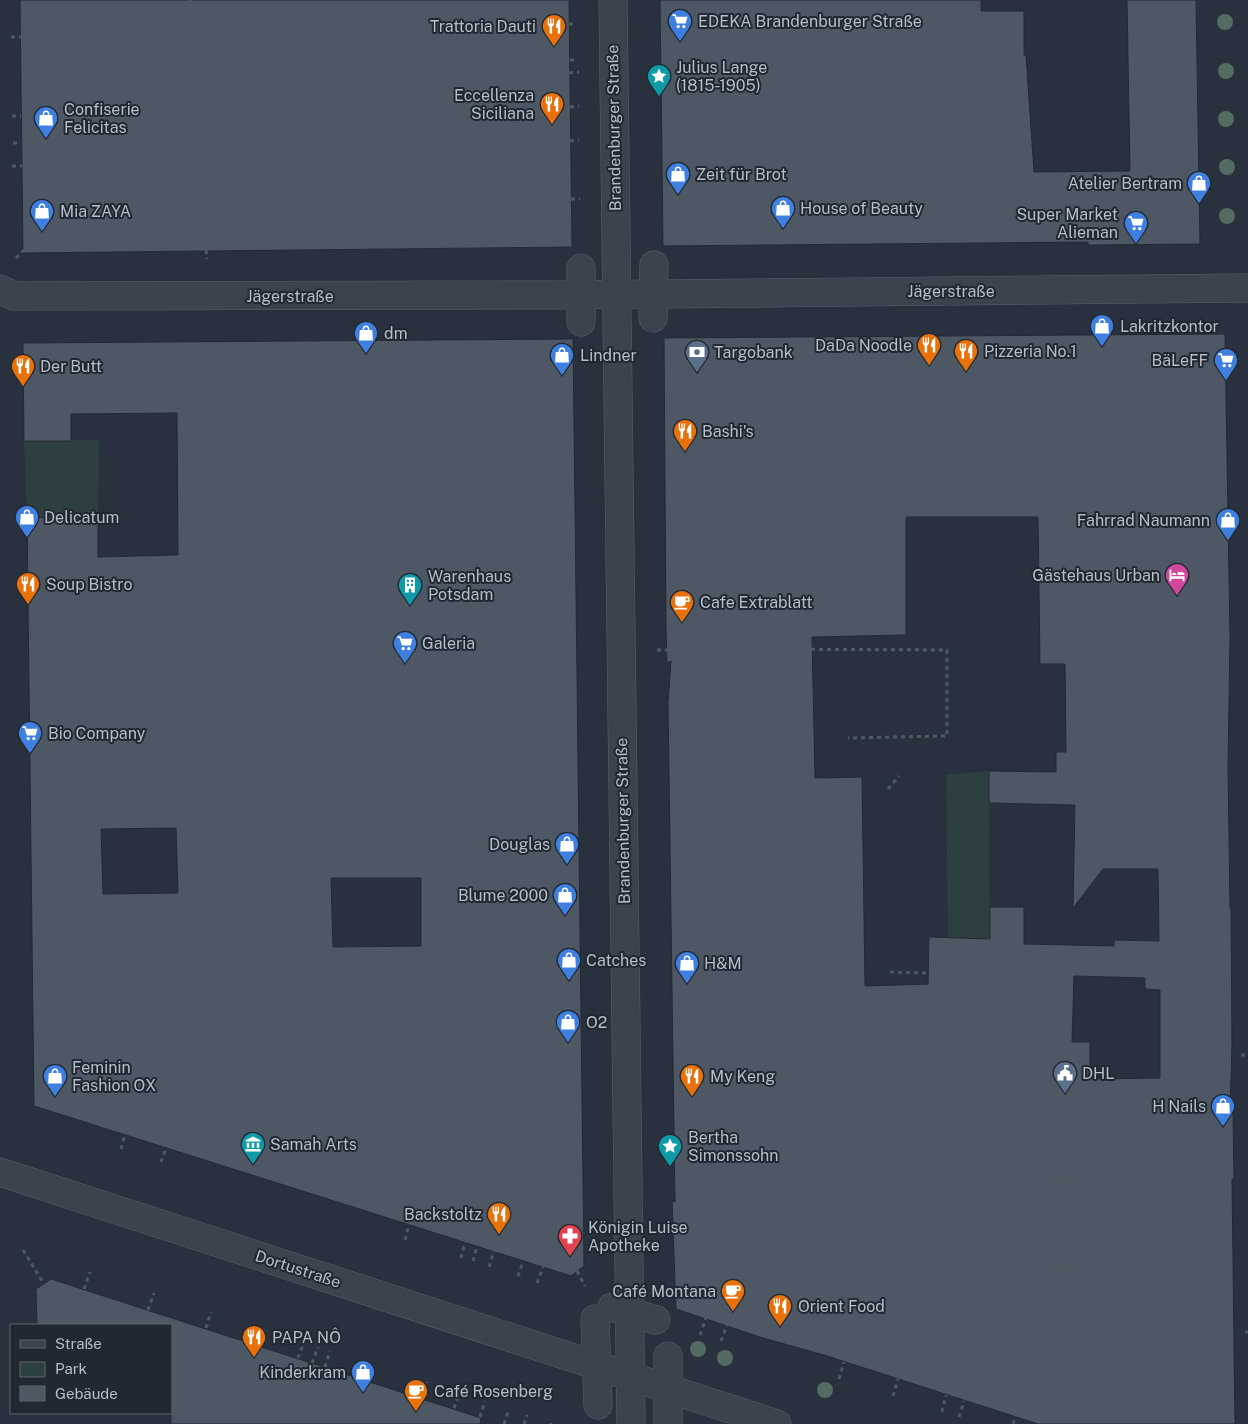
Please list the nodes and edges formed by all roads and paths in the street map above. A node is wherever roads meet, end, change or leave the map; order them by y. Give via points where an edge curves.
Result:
1 (190, 0) edge
2 (613, 0) edge
3 (569, 24) dead end
4 (577, 24) dead end
5 (11, 37) dead end
6 (21, 37) dead end
7 (191, 37) dead end
8 (570, 60) dead end
9 (578, 60) dead end
10 (191, 68) dead end
11 (578, 72) dead end
12 (569, 73) dead end
13 (579, 106) dead end
14 (570, 107) dead end
15 (12, 116) dead end
16 (21, 116) dead end
17 (579, 140) dead end
18 (570, 141) dead end
19 (13, 142) dead end
20 (21, 143) dead end
21 (12, 166) dead end
22 (22, 166) dead end
23 (205, 180) dead end
24 (572, 199) dead end
25 (580, 199) dead end
26 (26, 248) dead end
27 (206, 250) dead end
28 (207, 259) dead end
29 (14, 260) dead end
30 (597, 261) junction
31 (1248, 288) edge
32 (0, 289) edge
33 (617, 294) junction
34 (569, 295) junction
35 (624, 320) junction
36 (739, 649) dead end
37 (848, 738) dead end
38 (899, 776) dead end
39 (888, 789) dead end
40 (890, 972) dead end
41 (928, 973) dead end
42 (1241, 1055) dead end
43 (1248, 1055) edge
44 (848, 1056) dead end
45 (890, 1056) dead end
46 (1059, 1109) dead end
47 (1059, 1117) junction
48 (1036, 1118) dead end
49 (125, 1135) dead end
50 (166, 1148) dead end
51 (121, 1149) dead end
52 (162, 1162) dead end
53 (0, 1172) edge
54 (1060, 1180) junction
55 (1079, 1180) dead end
56 (409, 1224) dead end
57 (892, 1229) dead end
58 (883, 1230) dead end
59 (405, 1240) dead end
60 (465, 1242) dead end
61 (477, 1246) dead end
62 (23, 1250) dead end
63 (494, 1251) dead end
64 (461, 1258) dead end
65 (1062, 1259) junction
66 (1048, 1260) dead end
67 (473, 1261) dead end
68 (523, 1261) dead end
69 (1084, 1265) dead end
70 (1062, 1266) junction
71 (489, 1267) dead end
72 (542, 1267) dead end
73 (90, 1272) dead end
74 (518, 1276) dead end
75 (537, 1282) dead end
76 (44, 1284) dead end
77 (84, 1289) dead end
78 (154, 1293) dead end
79 (148, 1310) dead end
80 (211, 1312) dead end
81 (611, 1312) junction
82 (706, 1318) dead end
83 (656, 1320) dead end
84 (728, 1325) dead end
85 (206, 1328) dead end
86 (264, 1329) dead end
87 (700, 1335) dead end
88 (304, 1342) dead end
89 (721, 1342) dead end
90 (258, 1345) dead end
91 (318, 1347) dead end
92 (330, 1351) dead end
93 (668, 1356) dead end
94 (1059, 1357) dead end
95 (298, 1358) dead end
96 (844, 1362) dead end
97 (312, 1363) dead end
98 (372, 1364) dead end
99 (596, 1365) junction
100 (325, 1367) dead end
101 (631, 1376) junction
102 (839, 1379) dead end
103 (898, 1379) dead end
104 (366, 1380) dead end
105 (427, 1382) dead end
106 (669, 1388) junction
107 (459, 1393) dead end
108 (946, 1395) dead end
109 (893, 1396) dead end
110 (422, 1398) dead end
111 (485, 1401) dead end
112 (964, 1401) dead end
113 (598, 1405) dead end
114 (454, 1408) dead end
115 (509, 1410) dead end
116 (942, 1412) dead end
117 (527, 1415) dead end
118 (1016, 1416) dead end
119 (480, 1417) dead end
120 (959, 1417) dead end
121 (668, 1423) edge
122 (504, 1424) edge
123 (524, 1424) edge
124 (631, 1424) edge
125 (777, 1424) edge
126 (1013, 1424) edge

1 - 7 path
2 - 30 street, Brandenburger Straße
3 - 4 path
5 - 6 path
8 - 9 path
10 - 23 path
11 - 12 path
13 - 14 path
15 - 16 path
17 - 18 path
19 - 20 path
21 - 22 path
24 - 25 path
26 - 29 path
27 - 28 path
30 - 33 street, Brandenburger Straße
30 - 34 street
30 - 35 street via 649,261
31 - 35 street, Jägerstraße via 702,292
32 - 34 street, Jägerstraße via 14,296
33 - 34 street, Jägerstraße
33 - 35 street, Jägerstraße
33 - 35 street, Brandenburger Straße
34 - 35 street
35 - 81 street, Brandenburger Straße
36 - 37 path via 947,650 947,736
38 - 39 path
40 - 41 path
42 - 43 path
44 - 45 path
46 - 47 path
47 - 48 path
47 - 54 path
49 - 51 path
50 - 52 path
53 - 99 street, Dortustraße
54 - 55 path
54 - 65 path
56 - 59 path
57 - 58 path
60 - 64 path
61 - 67 path
62 - 76 path
63 - 71 path
65 - 66 path
65 - 70 path
68 - 74 path
69 - 70 path
70 - 94 path via 1063,1339
72 - 75 path
73 - 77 path
78 - 79 path
80 - 85 path
81 - 83 street
81 - 99 street
81 - 101 street, Brandenburger Straße
82 - 87 path
84 - 89 path
86 - 90 path
88 - 95 path
91 - 97 path
92 - 100 path
93 - 106 street
96 - 102 path
98 - 104 path
99 - 101 street, Dortustraße
99 - 113 street
101 - 106 street, Dortustraße
101 - 124 street, Brandenburger Straße
103 - 109 path
105 - 110 path
106 - 121 street
106 - 125 street, Dortustraße
107 - 114 path
108 - 116 path
111 - 119 path
112 - 120 path
115 - 122 path
117 - 123 path
118 - 126 path

